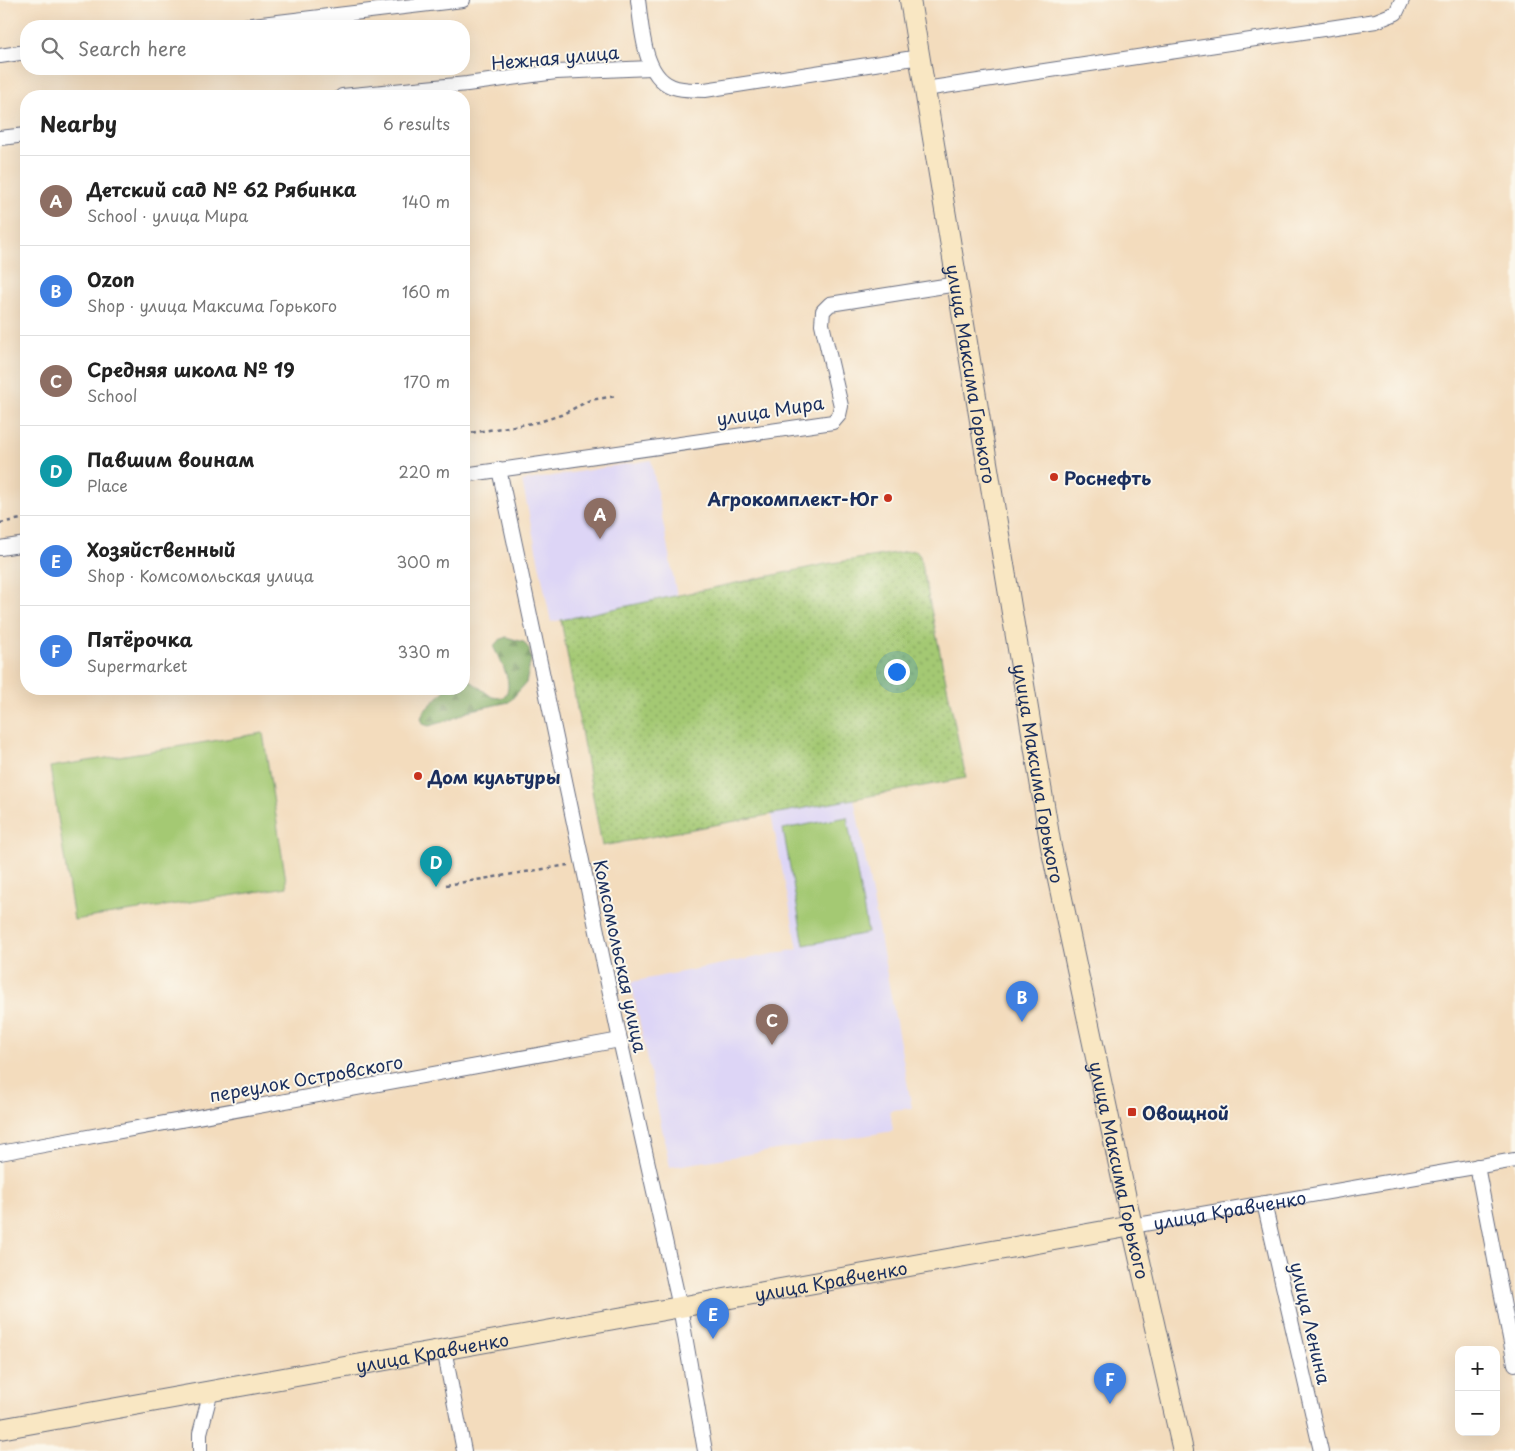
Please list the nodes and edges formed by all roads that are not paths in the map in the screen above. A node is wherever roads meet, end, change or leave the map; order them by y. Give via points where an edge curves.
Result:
1 (463, 0) edge
2 (638, 0) edge
3 (910, 0) edge
4 (1402, 0) edge
5 (295, 20) edge
6 (20, 53) edge
7 (0, 56) edge
8 (920, 57) junction
9 (651, 68) junction
10 (925, 89) junction
11 (404, 90) edge
12 (20, 135) edge
13 (0, 138) edge
14 (957, 284) junction
15 (499, 469) junction
16 (470, 474) edge
17 (20, 545) edge
18 (0, 548) edge
19 (620, 1040) junction
20 (0, 1153) edge
21 (1515, 1160) edge
22 (1477, 1166) junction
23 (1264, 1203) junction
24 (1132, 1226) junction
25 (680, 1307) junction
26 (444, 1349) junction
27 (1515, 1364) edge
28 (211, 1391) junction
29 (0, 1429) edge
30 (200, 1451) edge
31 (464, 1451) edge
32 (705, 1451) edge
33 (1183, 1451) edge
34 (1321, 1451) edge

1 - 5 street
2 - 9 street
3 - 8 main road, улица Максима Горького
4 - 10 street via 1396,12 1376,21
6 - 7 street
8 - 9 street via 705,90 676,88 664,82
8 - 10 main road, улица Максима Горького
9 - 11 street, Нежная улица via 556,72
10 - 14 main road, улица Максима Горького
12 - 13 street
14 - 15 street, улица Мира via 830,304 823,310 822,324 841,406 833,422
14 - 24 main road, улица Максима Горького via 1052,847
15 - 16 street, улица Мира
15 - 19 street, Комсомольская улица
17 - 18 street
19 - 20 street, переулок Островского
19 - 25 street, Комсомольская улица
21 - 22 street, улица Кравченко
22 - 23 street, улица Кравченко
22 - 27 street
23 - 24 street, улица Кравченко
23 - 34 street, улица Ленина
24 - 25 main road, улица Кравченко
24 - 33 main road, улица Максима Горького
25 - 26 main road, улица Кравченко
25 - 32 street, Комсомольская улица
26 - 28 main road, улица Кравченко
26 - 31 street
28 - 29 main road, улица Кравченко
28 - 30 street via 200,1433

